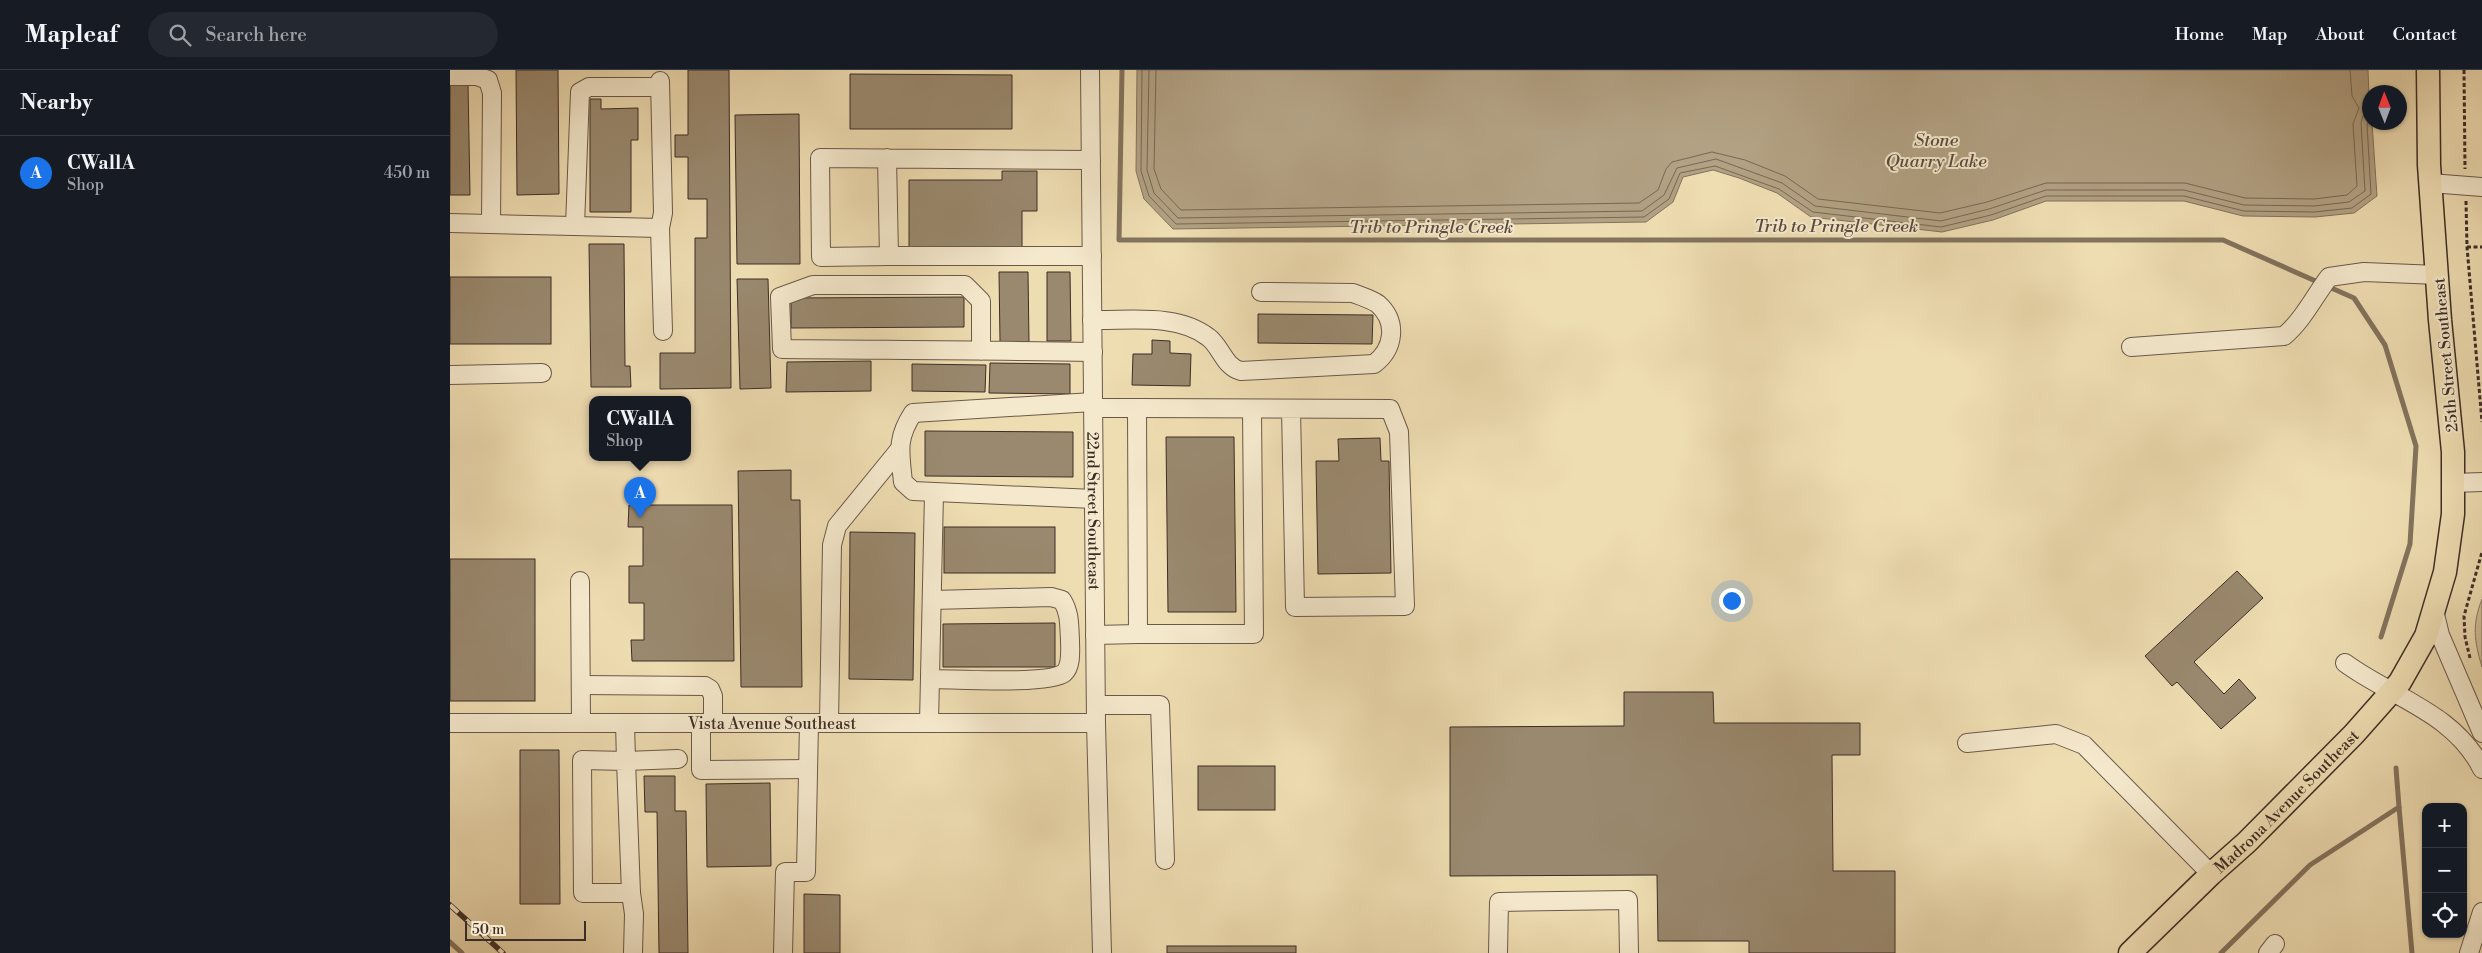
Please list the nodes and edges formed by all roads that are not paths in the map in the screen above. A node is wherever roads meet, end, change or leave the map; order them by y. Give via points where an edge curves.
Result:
1 (1090, 70) edge
2 (2428, 70) edge
3 (450, 76) edge
4 (887, 158) junction
5 (1091, 160) junction
6 (2430, 183) junction
7 (2474, 187) edge
8 (450, 222) edge
9 (491, 224) junction
10 (575, 226) junction
11 (660, 228) junction
12 (889, 256) junction
13 (1092, 256) junction
14 (2438, 275) junction
15 (1261, 292) dead end
16 (1092, 320) junction
17 (663, 331) dead end
18 (2131, 347) dead end
19 (981, 351) junction
20 (1092, 352) junction
21 (542, 373) dead end
22 (450, 375) edge
23 (1093, 405) junction
24 (1137, 408) junction
25 (1252, 409) junction
26 (1291, 409) junction
27 (899, 450) junction
28 (2482, 482) edge
29 (2453, 483) junction
30 (934, 493) junction
31 (1094, 499) junction
32 (580, 581) dead end
33 (932, 600) junction
34 (2434, 610) junction
35 (1138, 634) junction
36 (1095, 635) junction
37 (2426, 636) joint
38 (2344, 663) dead end
39 (930, 679) junction
40 (581, 685) junction
41 (2391, 691) junction
42 (1096, 705) junction
43 (450, 723) edge
44 (581, 723) junction
45 (625, 723) junction
46 (707, 723) junction
47 (809, 723) junction
48 (829, 723) junction
49 (929, 723) junction
50 (1096, 723) junction
51 (2482, 733) edge
52 (1967, 743) dead end
53 (678, 759) dead end
54 (626, 761) junction
55 (808, 768) junction
56 (2482, 769) edge
57 (1166, 860) dead end
58 (2211, 874) junction
59 (631, 892) junction
60 (2482, 912) edge
61 (2474, 950) edge
62 (633, 953) edge
63 (783, 953) edge
64 (1102, 953) edge
65 (1498, 953) edge
66 (1630, 953) edge
67 (2130, 953) edge

1 - 5 street, 22nd Street Southeast
2 - 6 main road, 25th Street Southeast
3 - 9 street via 478,76 488,80 492,93
4 - 5 street
4 - 12 street
4 - 12 street via 820,158 821,256
5 - 13 street, 22nd Street Southeast
6 - 7 street
6 - 14 main road, 25th Street Southeast
8 - 9 street
9 - 10 street
10 - 11 street
10 - 11 street via 580,92 589,87 660,84 663,213
11 - 17 street
12 - 13 street
13 - 16 street, 22nd Street Southeast
14 - 18 street via 2364,272 2328,277 2298,325 2284,336
14 - 29 main road, 25th Street Southeast via 2454,452
15 - 16 street via 1353,293 1378,304 1392,331 1390,346 1385,356 1374,364 1242,371 1234,369 1210,338 1189,326 1168,322
16 - 20 street, 22nd Street Southeast
19 - 19 street via 782,350 780,297 813,284 965,284 981,301
19 - 20 street
20 - 23 street, 22nd Street Southeast
21 - 22 street
23 - 24 street
23 - 27 street via 913,413 903,428
23 - 31 street, 22nd Street Southeast
24 - 25 street
24 - 35 street
25 - 26 street
25 - 35 street via 1254,634
26 - 26 street via 1390,409 1399,432 1405,606 1295,607
27 - 30 street via 903,482 913,490
27 - 48 street via 837,526 832,545
28 - 29 street
29 - 34 main road, 25th Street Southeast via 2449,548
30 - 31 street
30 - 33 street
31 - 36 street, 22nd Street Southeast
32 - 40 street
33 - 39 street
33 - 39 street via 1051,597 1062,600 1069,611 1070,654 1064,673 1045,679
34 - 37 main road, 25th Street Southeast
34 - 51 street via 2440,635
35 - 36 street
36 - 42 street, 22nd Street Southeast
37 - 41 main road, Madrona Avenue Southeast
38 - 41 street
39 - 49 street
40 - 44 street
40 - 46 street via 705,686 713,696
41 - 56 street via 2439,719 2466,743
41 - 58 main road, Madrona Avenue Southeast via 2354,734
42 - 50 street, 22nd Street Southeast
42 - 57 street via 1160,705
43 - 44 street, Vista Avenue Southeast
44 - 45 street, Vista Avenue Southeast
45 - 46 street, Vista Avenue Southeast
45 - 54 street
46 - 47 street, Vista Avenue Southeast
46 - 55 street via 701,770
47 - 48 street, Vista Avenue Southeast
47 - 55 street
48 - 49 street, Vista Avenue Southeast
49 - 50 street, Vista Avenue Southeast
50 - 64 street, 22nd Street Southeast
52 - 58 street via 2056,734 2084,745
53 - 54 street
54 - 59 street
54 - 59 street via 582,760 583,892
55 - 63 street via 806,872 785,872
58 - 67 main road, Madrona Avenue Southeast
59 - 62 street
60 - 61 street
65 - 66 street via 1498,902 1628,900

